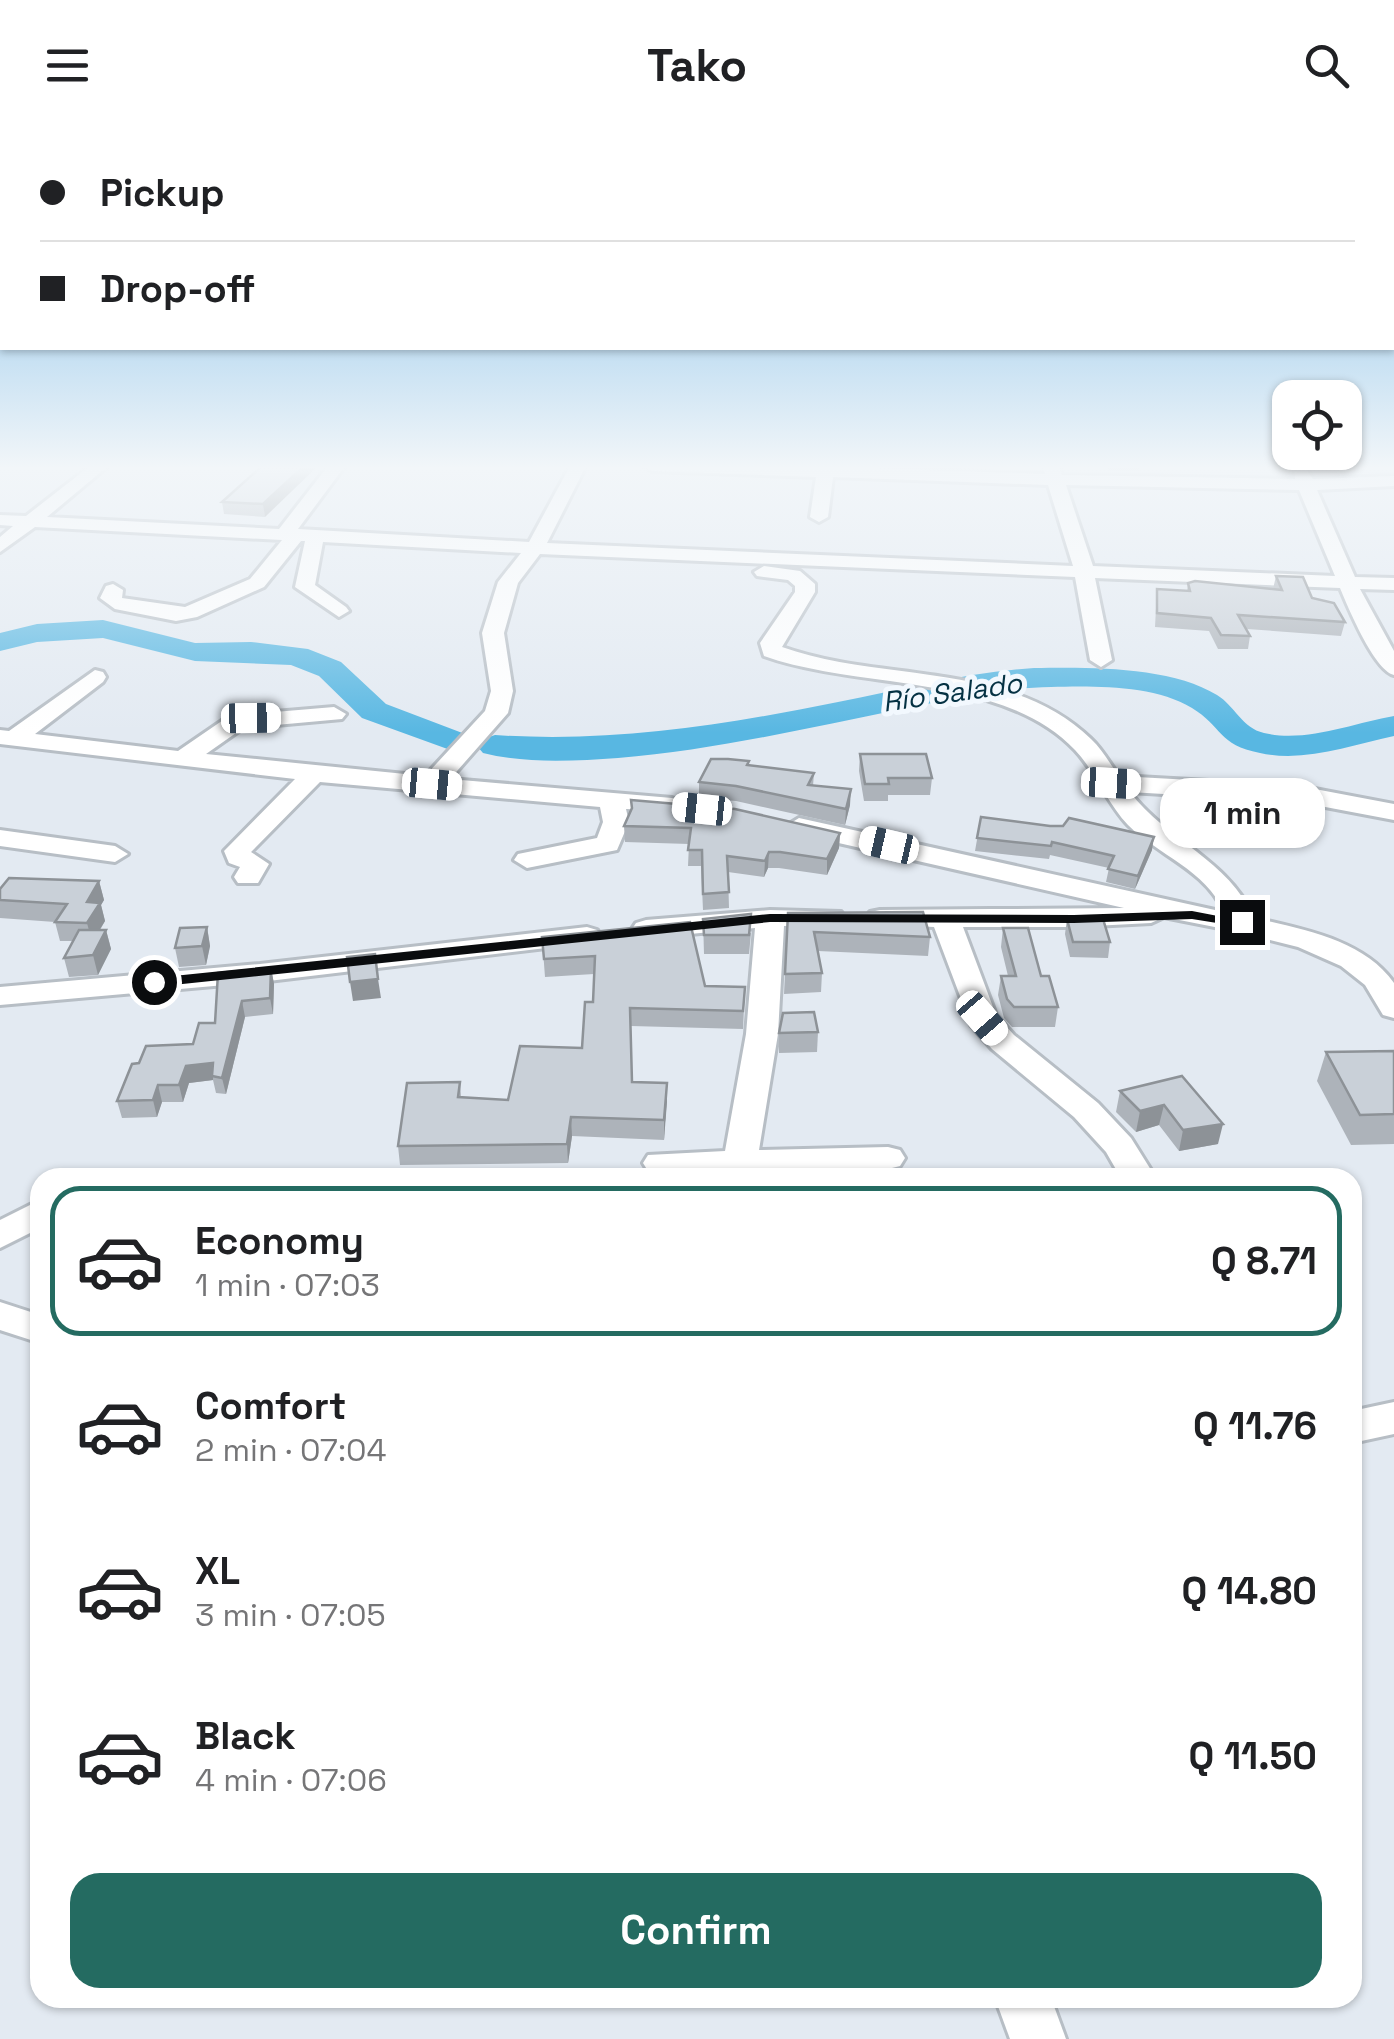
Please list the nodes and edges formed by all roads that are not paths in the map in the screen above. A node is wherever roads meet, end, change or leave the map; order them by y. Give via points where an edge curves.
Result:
1 (281, 555) edge
2 (310, 555) edge
3 (529, 555) edge
4 (657, 555) edge
5 (659, 555) edge
6 (1079, 555) edge
7 (1337, 555) edge
8 (1085, 573) junction
9 (1348, 583) junction
10 (1394, 584) edge
11 (113, 590) dead end
12 (338, 612) dead end
13 (1101, 660) dead end
14 (1394, 668) edge
15 (95, 677) dead end
16 (334, 714) dead end
17 (7, 738) edge
18 (181, 760) junction
19 (314, 774) junction
20 (1111, 783) junction
21 (432, 784) junction
22 (611, 800) junction
23 (702, 809) edge
24 (1394, 812) edge
25 (768, 820) edge
26 (0, 838) edge
27 (115, 854) dead end
28 (527, 860) dead end
29 (248, 877) dead end
30 (1135, 908) junction
31 (770, 918) junction
32 (945, 918) junction
33 (1242, 922) junction
34 (0, 996) edge
35 (1394, 1009) edge
36 (888, 1158) dead end
37 (660, 1163) dead end
38 (740, 1163) junction
39 (1133, 1168) edge
40 (30, 1218) edge
41 (0, 1236) edge
42 (0, 1316) edge
43 (30, 1326) edge
44 (1394, 1418) edge
45 (1362, 1425) edge
46 (1027, 2008) edge
47 (1038, 2039) edge

1 - 11 street via 256,583 190,613 115,602
2 - 12 street via 305,587
3 - 21 street via 508,582 493,633 502,691 496,713
4 - 20 street via 803,578 805,592 770,643 772,651 990,692 1022,704 1083,744
5 - 8 street
6 - 8 street
7 - 9 street
8 - 9 street
8 - 13 street
9 - 10 street
9 - 14 street
15 - 17 street
16 - 18 street via 238,721
17 - 18 street
18 - 19 street
19 - 21 street
19 - 29 street via 237,851 256,864
20 - 24 street via 1299,794
20 - 33 street via 1137,819 1205,869
21 - 22 street
22 - 23 street
22 - 28 street via 616,822 608,844
25 - 30 street
26 - 27 street
30 - 32 street
30 - 33 street
31 - 32 street
31 - 34 street
31 - 38 street via 762,1034
32 - 39 street via 982,1018 1086,1110
33 - 35 street via 1345,957 1370,972
36 - 38 street
37 - 38 street
40 - 41 street
42 - 43 street
44 - 45 street
46 - 47 street

